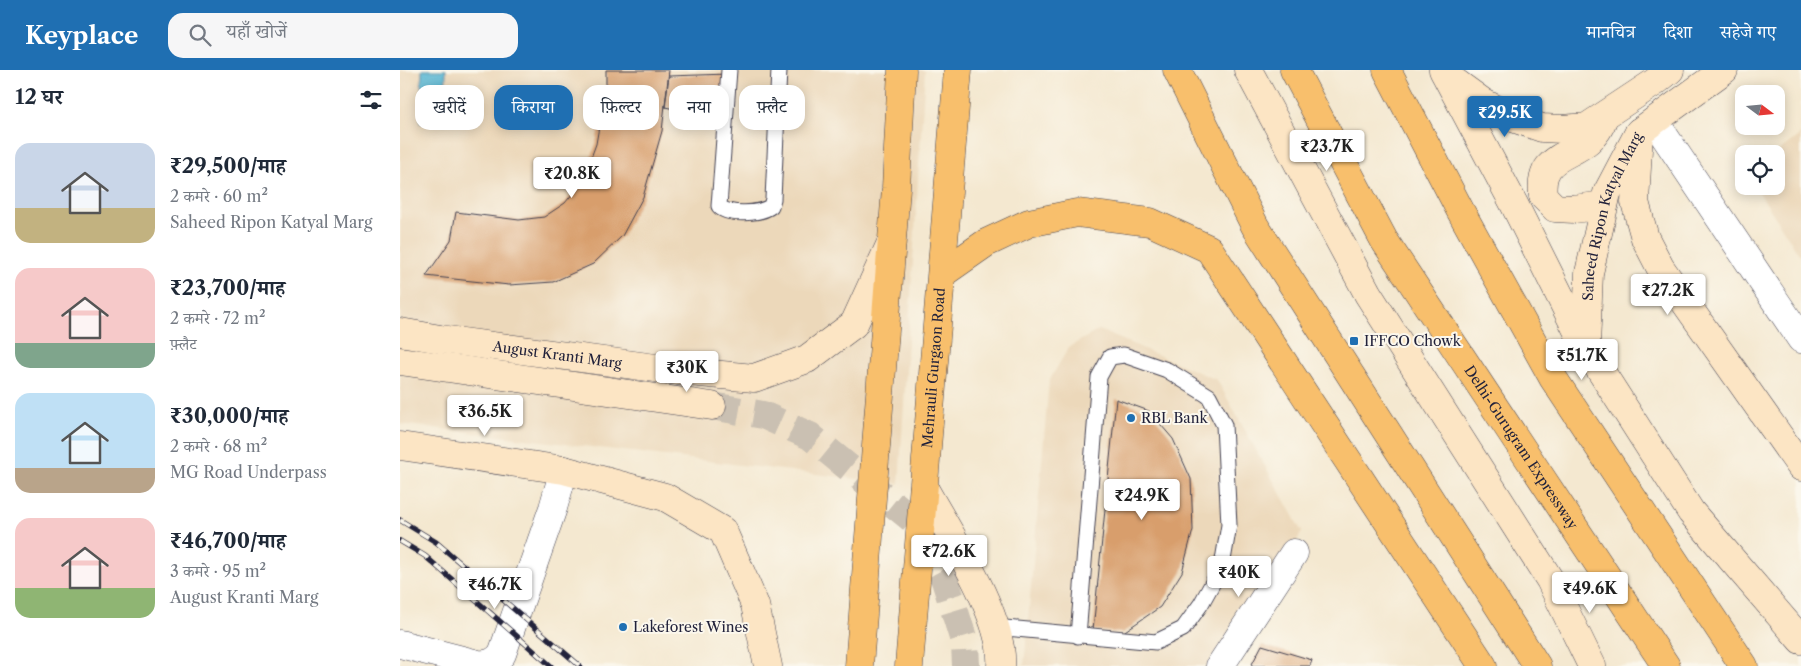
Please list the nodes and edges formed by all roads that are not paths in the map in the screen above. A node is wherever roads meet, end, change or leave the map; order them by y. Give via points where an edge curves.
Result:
1 (729, 70) edge
2 (779, 70) edge
3 (891, 70) edge
4 (902, 70) edge
5 (958, 70) edge
6 (1177, 70) edge
7 (1248, 70) edge
8 (1294, 70) edge
9 (1387, 70) edge
10 (1670, 70) edge
11 (1724, 70) edge
12 (1445, 72) edge
13 (901, 105) junction
14 (1605, 115) junction
15 (1647, 127) junction
16 (1604, 205) junction
17 (890, 245) junction
18 (943, 274) junction
19 (400, 332) edge
20 (1801, 339) edge
21 (1586, 348) junction
22 (400, 361) edge
23 (712, 406) tunnel mouth
24 (400, 446) edge
25 (1801, 467) edge
26 (564, 470) junction
27 (924, 488) junction
28 (1294, 553) dead end
29 (995, 627) junction
30 (1078, 636) junction
31 (1801, 640) edge
32 (400, 644) edge
33 (768, 666) edge
34 (858, 666) edge
35 (909, 666) edge
36 (1000, 666) edge
37 (1220, 666) edge
38 (1484, 666) edge
39 (1537, 666) edge
40 (1592, 666) edge
41 (1666, 666) edge
42 (1744, 666) edge

1 - 2 lane via 720,206 727,212 760,213 771,206 773,199
3 - 13 street
4 - 13 main road
5 - 18 main road, Mehrauli Gurgaon Road
6 - 39 main road via 1255,226
7 - 40 main road via 1368,294 1550,580
8 - 41 main road, Delhi-Gurugram Expressway via 1384,240
9 - 42 main road via 1553,378
10 - 14 main road
11 - 15 main road, Saheed Ripon Katyal Marg
12 - 14 main road via 1484,103 1542,128 1587,127
12 - 21 main road
13 - 17 main road
14 - 16 main road via 1600,130 1586,145 1546,168 1541,182 1543,196 1555,208
15 - 16 main road, Saheed Ripon Katyal Marg via 1607,193
15 - 20 street
15 - 25 main road via 1635,202 1645,238 1660,267
16 - 21 main road, Saheed Ripon Katyal Marg via 1589,273
17 - 19 main road, August Kranti Marg via 854,324 807,359 754,378 678,371
17 - 34 main road
18 - 27 main road, Mehrauli Gurgaon Road
18 - 38 main road via 986,244 1029,222 1077,213 1150,222 1209,249
21 - 31 main road via 1691,512
22 - 23 main road
24 - 26 main road
26 - 32 street via 502,654 497,660 487,665 478,664
26 - 33 main road via 664,497 723,531 755,605
27 - 29 main road via 973,577
27 - 35 main road, Mehrauli Gurgaon Road
28 - 37 street
29 - 30 lane
29 - 36 main road
30 - 30 lane via 1156,642 1183,629 1202,604 1222,566 1229,525 1224,425 1209,396 1167,370 1124,355 1110,357 1099,377

